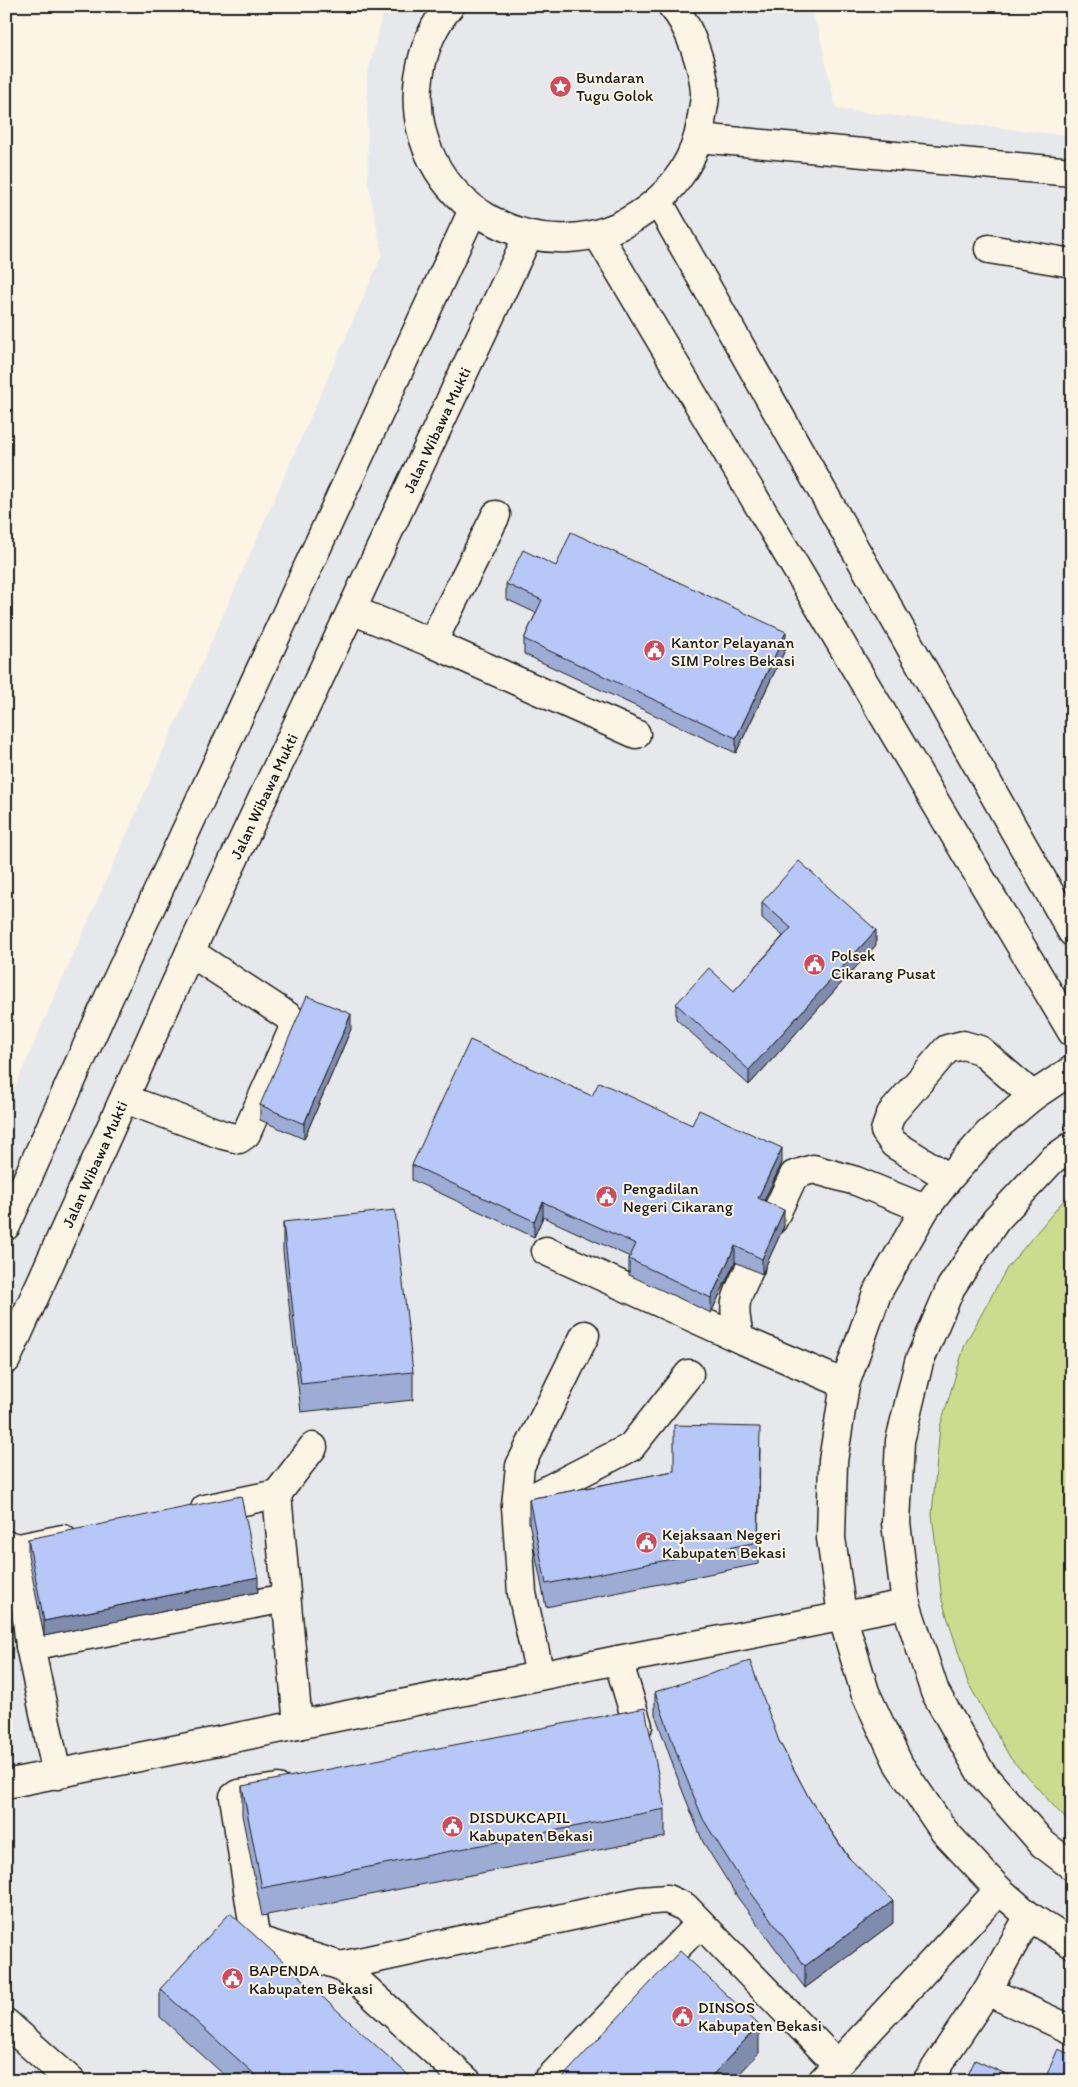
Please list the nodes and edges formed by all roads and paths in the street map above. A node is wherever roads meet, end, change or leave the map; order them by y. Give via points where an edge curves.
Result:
1 (450, 6) edge
2 (672, 6) edge
3 (698, 138) junction
4 (1072, 172) edge
5 (658, 201) junction
6 (473, 210) junction
7 (598, 234) junction
8 (528, 236) junction
9 (989, 249) dead end
10 (1072, 263) edge
11 (496, 516) dead end
12 (352, 610) junction
13 (432, 643) junction
14 (636, 734) dead end
15 (1072, 932) edge
16 (190, 952) junction
17 (1072, 1032) edge
18 (1072, 1070) edge
19 (1033, 1096) junction
20 (125, 1099) junction
21 (1072, 1146) edge
22 (949, 1178) junction
23 (925, 1209) junction
24 (773, 1220) edge
25 (6, 1226) edge
26 (546, 1251) dead end
27 (750, 1268) edge
28 (585, 1335) dead end
29 (740, 1339) junction
30 (6, 1360) edge
31 (689, 1374) dead end
32 (845, 1384) junction
33 (313, 1447) dead end
34 (277, 1494) junction
35 (516, 1506) junction
36 (181, 1514) edge
37 (86, 1534) edge
38 (12, 1546) edge
39 (286, 1598) junction
40 (906, 1604) junction
41 (842, 1615) junction
42 (30, 1646) junction
43 (618, 1660) junction
44 (540, 1675) junction
45 (298, 1725) junction
46 (593, 1741) edge
47 (57, 1775) junction
48 (6, 1784) edge
49 (307, 1784) edge
50 (1072, 1866) edge
51 (999, 1890) junction
52 (1029, 1916) junction
53 (700, 1923) junction
54 (1072, 1944) edge
55 (342, 1966) junction
56 (987, 1991) junction
57 (6, 2023) edge
58 (1072, 2030) edge
59 (829, 2073) edge
60 (71, 2081) edge
61 (467, 2081) edge
62 (547, 2081) edge
63 (926, 2081) edge

1 - 6 lane via 440,18 422,56 416,99 424,141 443,179
2 - 3 lane via 696,48 705,93
3 - 4 lane
3 - 5 lane via 682,172
5 - 7 lane via 630,222
5 - 15 lane
6 - 8 lane via 499,226
6 - 25 lane
7 - 8 lane via 563,239
7 - 17 lane
8 - 12 lane, Jalan Wibawa Mukti
9 - 10 lane
11 - 13 lane
12 - 13 lane
12 - 16 lane, Jalan Wibawa Mukti
13 - 14 lane
16 - 20 lane, Jalan Wibawa Mukti
16 - 20 lane via 289,1016 294,1023 291,1034 246,1134 239,1139
18 - 19 lane
19 - 22 lane via 988,1134
19 - 22 lane via 980,1050 963,1045 947,1049 891,1114 885,1131 894,1144
20 - 30 lane, Jalan Wibawa Mukti
21 - 40 lane via 1052,1160 996,1220 951,1288 919,1362 900,1441 896,1523
22 - 23 lane
23 - 24 lane via 856,1181 813,1169 794,1175
23 - 32 lane via 877,1293
26 - 29 lane
27 - 29 lane via 737,1295 734,1315
28 - 35 lane via 520,1466
29 - 32 lane
31 - 35 lane via 631,1447
32 - 41 lane via 832,1461 831,1528
33 - 34 lane
34 - 36 lane
34 - 39 lane
35 - 44 lane via 522,1593
37 - 38 lane
38 - 42 lane
39 - 42 lane
39 - 45 lane
40 - 41 lane
40 - 50 lane via 935,1692 981,1773 1042,1844
41 - 43 lane
41 - 51 lane via 864,1692 899,1765 944,1831
42 - 47 lane
43 - 44 lane
43 - 46 lane via 638,1729 632,1735
44 - 45 lane
45 - 47 lane
47 - 48 lane
49 - 55 lane via 234,1797 254,1929 258,1940
51 - 52 lane
51 - 59 lane
52 - 54 lane
52 - 56 lane
53 - 55 lane via 684,1907 667,1899 641,1901
53 - 59 lane
53 - 62 lane
55 - 61 lane
56 - 58 lane
56 - 63 lane
57 - 60 lane

